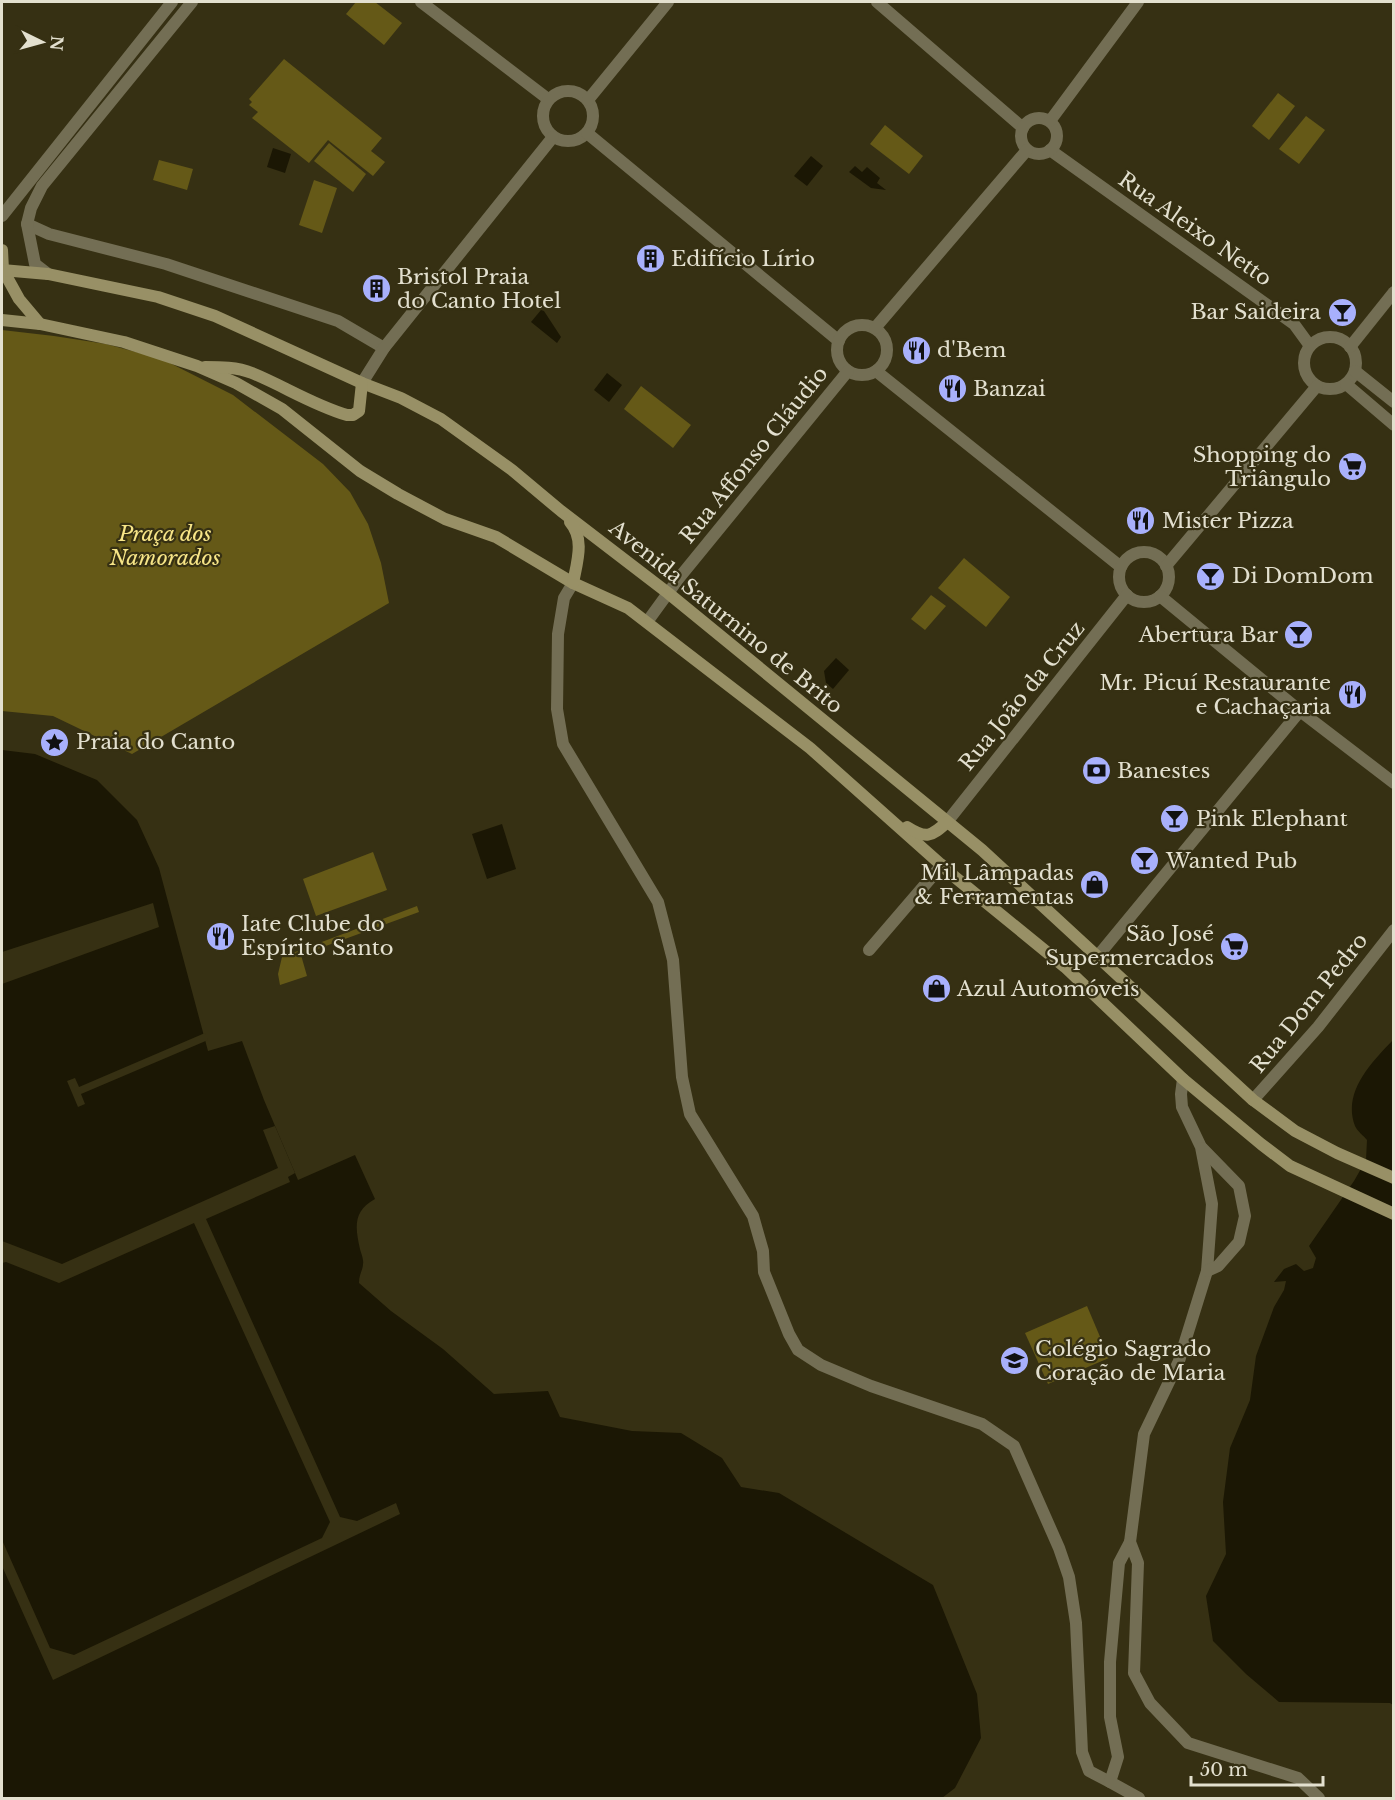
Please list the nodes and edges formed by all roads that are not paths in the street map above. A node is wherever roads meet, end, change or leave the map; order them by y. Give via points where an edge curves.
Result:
1 (172, 2) edge
2 (192, 2) edge
3 (421, 2) edge
4 (668, 2) edge
5 (877, 2) edge
6 (1138, 2) edge
7 (548, 99) junction
8 (588, 100) junction
9 (1050, 121) junction
10 (1023, 128) junction
11 (587, 133) junction
12 (554, 137) junction
13 (1027, 150) junction
14 (1050, 150) junction
15 (2, 216) edge
16 (27, 224) junction
17 (2, 250) edge
18 (2, 270) edge
19 (48, 274) junction
20 (1394, 292) edge
21 (2, 320) edge
22 (40, 324) junction
23 (875, 328) junction
24 (839, 341) junction
25 (1310, 346) junction
26 (1350, 347) junction
27 (384, 348) junction
28 (197, 366) junction
29 (848, 371) junction
30 (876, 371) junction
31 (1355, 371) junction
32 (363, 383) junction
33 (1346, 384) junction
34 (1317, 386) junction
35 (1394, 402) edge
36 (1394, 425) edge
37 (561, 511) junction
38 (1166, 566) junction
39 (1121, 567) junction
40 (573, 583) junction
41 (668, 593) junction
42 (1127, 595) junction
43 (1160, 596) junction
44 (647, 622) junction
45 (1300, 711) junction
46 (1394, 783) edge
47 (872, 806) junction
48 (947, 822) junction
49 (942, 864) junction
50 (1394, 930) edge
51 (869, 950) dead end
52 (1097, 957) junction
53 (1184, 1079) junction
54 (1253, 1100) junction
55 (1201, 1147) junction
56 (1394, 1178) edge
57 (1394, 1214) edge
58 (1207, 1271) junction
59 (1130, 1542) junction
60 (1110, 1782) junction
61 (1139, 1798) edge
62 (1319, 1798) edge

1 - 15 street
2 - 16 street via 42,186
3 - 7 street
4 - 8 street
5 - 10 street
6 - 9 street
7 - 8 street via 561,91 576,91
7 - 12 street via 544,123
8 - 11 street via 594,111
9 - 10 street via 1035,118
9 - 14 street via 1057,136
10 - 13 street via 1021,140
11 - 12 street via 571,141
11 - 24 street
12 - 27 street
13 - 14 street via 1039,154
13 - 23 street
14 - 25 street, Rua Aleixo Netto via 1294,324
16 - 19 street via 35,264
16 - 27 street via 49,234 166,264 338,321
17 - 18 main road
18 - 19 main road, Avenida Saturnino de Brito
18 - 22 main road
19 - 32 main road, Avenida Saturnino de Brito via 158,297 215,316
20 - 26 street
21 - 22 main road
22 - 28 main road via 124,342
23 - 24 street via 855,327
23 - 30 street via 884,337 887,349 885,362
24 - 29 street via 838,357
25 - 26 street via 1331,337
25 - 34 street via 1304,363 1310,380
26 - 31 street via 1356,358
27 - 32 street
28 - 32 main road via 250,372 310,402 353,416 359,411
28 - 40 main road via 236,382 282,409 360,471 398,494 446,519 496,537
29 - 30 street via 862,375
29 - 41 street, Rua Affonso Cláudio
30 - 39 street
31 - 33 street
31 - 35 street
32 - 37 main road, Avenida Saturnino de Brito via 441,419
33 - 34 street via 1336,389
33 - 36 street
34 - 38 street
37 - 40 main road via 575,527 580,541
37 - 41 main road, Avenida Saturnino de Brito
38 - 39 street via 1157,555 1143,552 1130,556
38 - 43 street via 1167,587
39 - 42 street via 1120,582
40 - 44 main road via 628,608
40 - 60 street via 564,598 558,634 557,709 563,744 658,902 673,960 682,1077 690,1114 753,1216 763,1251 764,1272 798,1350 821,1365 871,1386 982,1424 1014,1446 1069,1577 1076,1623 1082,1752 1089,1771
41 - 44 street, Rua Affonso Cláudio
41 - 48 main road, Avenida Saturnino de Brito
42 - 43 street via 1143,602
42 - 48 street, Rua João da Cruz
43 - 45 street
44 - 47 main road via 810,748
45 - 46 street
45 - 52 street
47 - 48 main road via 926,836
47 - 49 main road
48 - 52 main road, Avenida Saturnino de Brito
49 - 51 street
49 - 53 main road via 1065,967
50 - 54 street, Rua Dom Pedro via 1318,1027
52 - 54 main road, Avenida Saturnino de Brito
53 - 55 street via 1182,1107
53 - 57 main road via 1290,1166
54 - 56 main road, Avenida Saturnino de Brito via 1295,1131
55 - 58 street via 1212,1204
55 - 58 street via 1239,1186 1245,1216 1239,1242 1218,1266
58 - 59 street via 1179,1361 1144,1434
59 - 60 street via 1119,1563 1110,1662 1110,1717 1118,1757
59 - 62 street via 1138,1563 1134,1673 1150,1702 1188,1743 1298,1778
60 - 61 street

